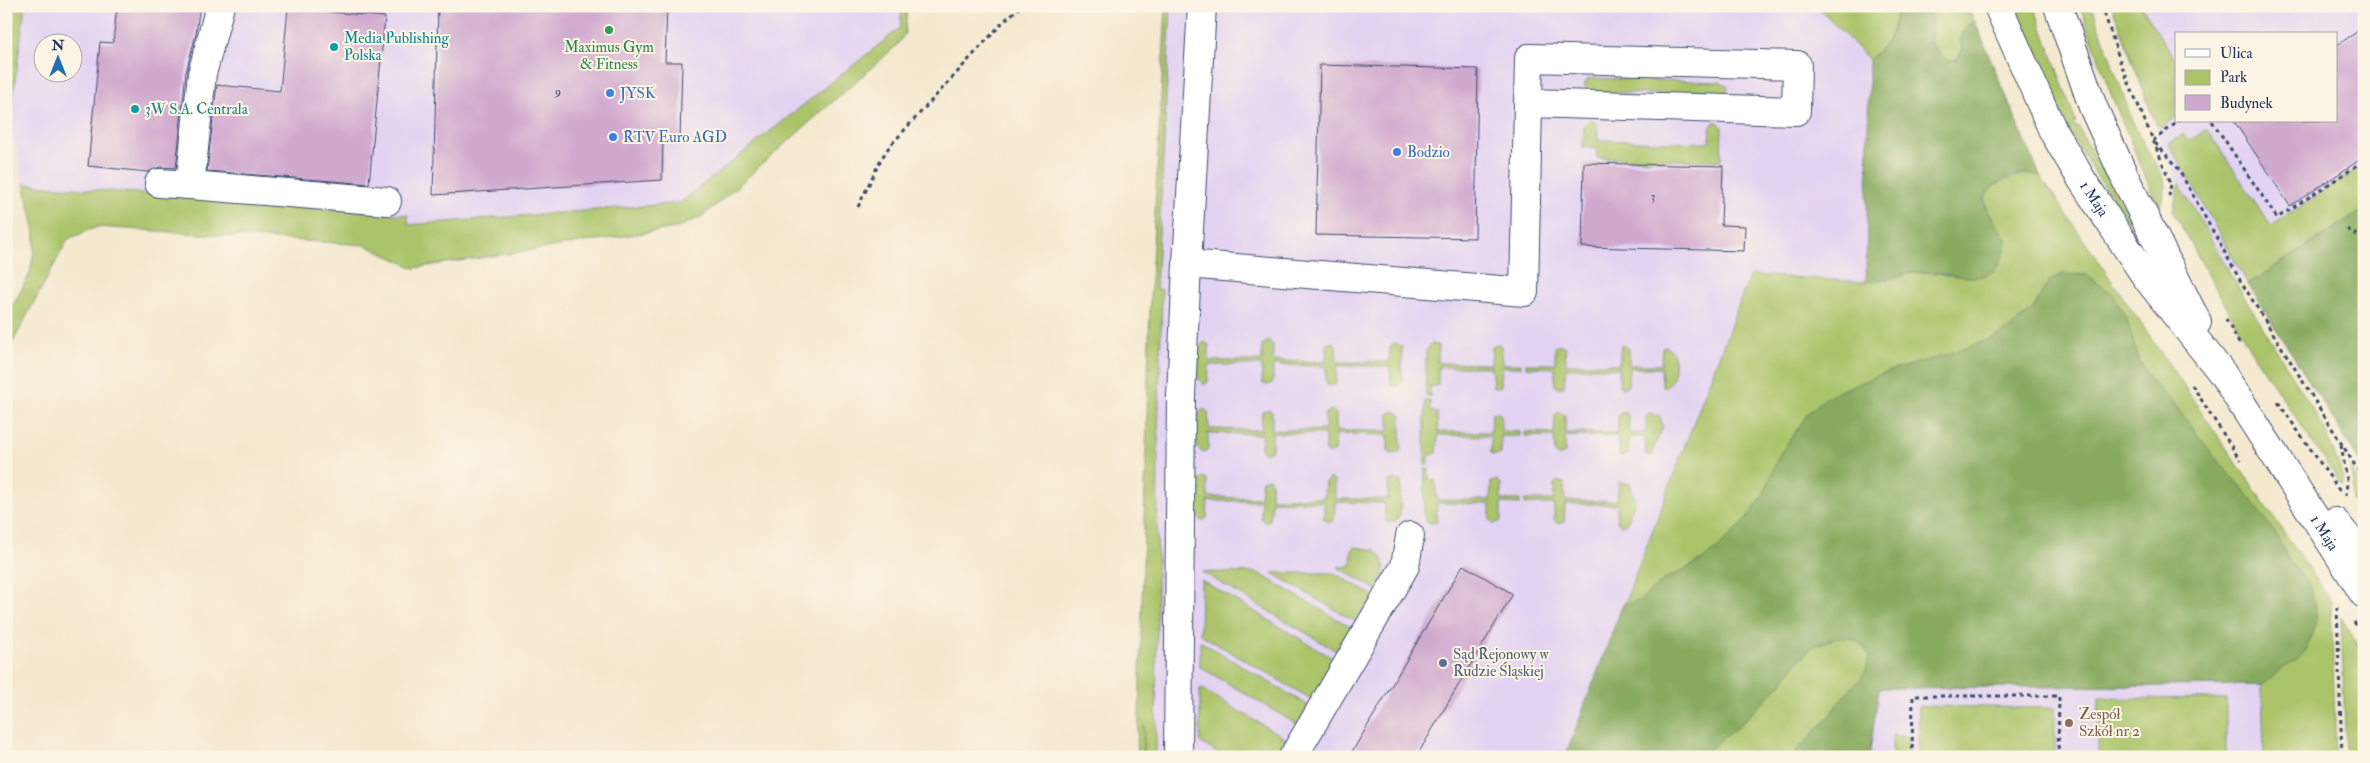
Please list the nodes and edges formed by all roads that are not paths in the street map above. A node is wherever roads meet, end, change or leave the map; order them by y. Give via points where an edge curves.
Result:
1 (220, 6) edge
2 (1202, 6) edge
3 (1998, 6) edge
4 (2058, 6) edge
5 (1528, 103) junction
6 (159, 183) dead end
7 (190, 185) junction
8 (387, 200) dead end
9 (1187, 264) junction
10 (2222, 373) junction
11 (2270, 448) junction
12 (1410, 536) dead end
13 (2364, 557) edge
14 (2364, 594) edge
15 (1178, 757) edge
16 (1293, 757) edge

1 - 7 street via 202,74
2 - 9 street
3 - 10 street, 1 Maja via 2053,131 2082,180 2146,277
4 - 10 street, 1 Maja via 2101,125
5 - 5 street via 1529,58 1797,65 1796,110
5 - 9 street via 1524,292
6 - 7 street
7 - 8 street
9 - 15 street via 1181,396
10 - 11 street, 1 Maja
11 - 13 street, 1 Maja
11 - 14 street, 1 Maja
12 - 16 street via 1405,566

